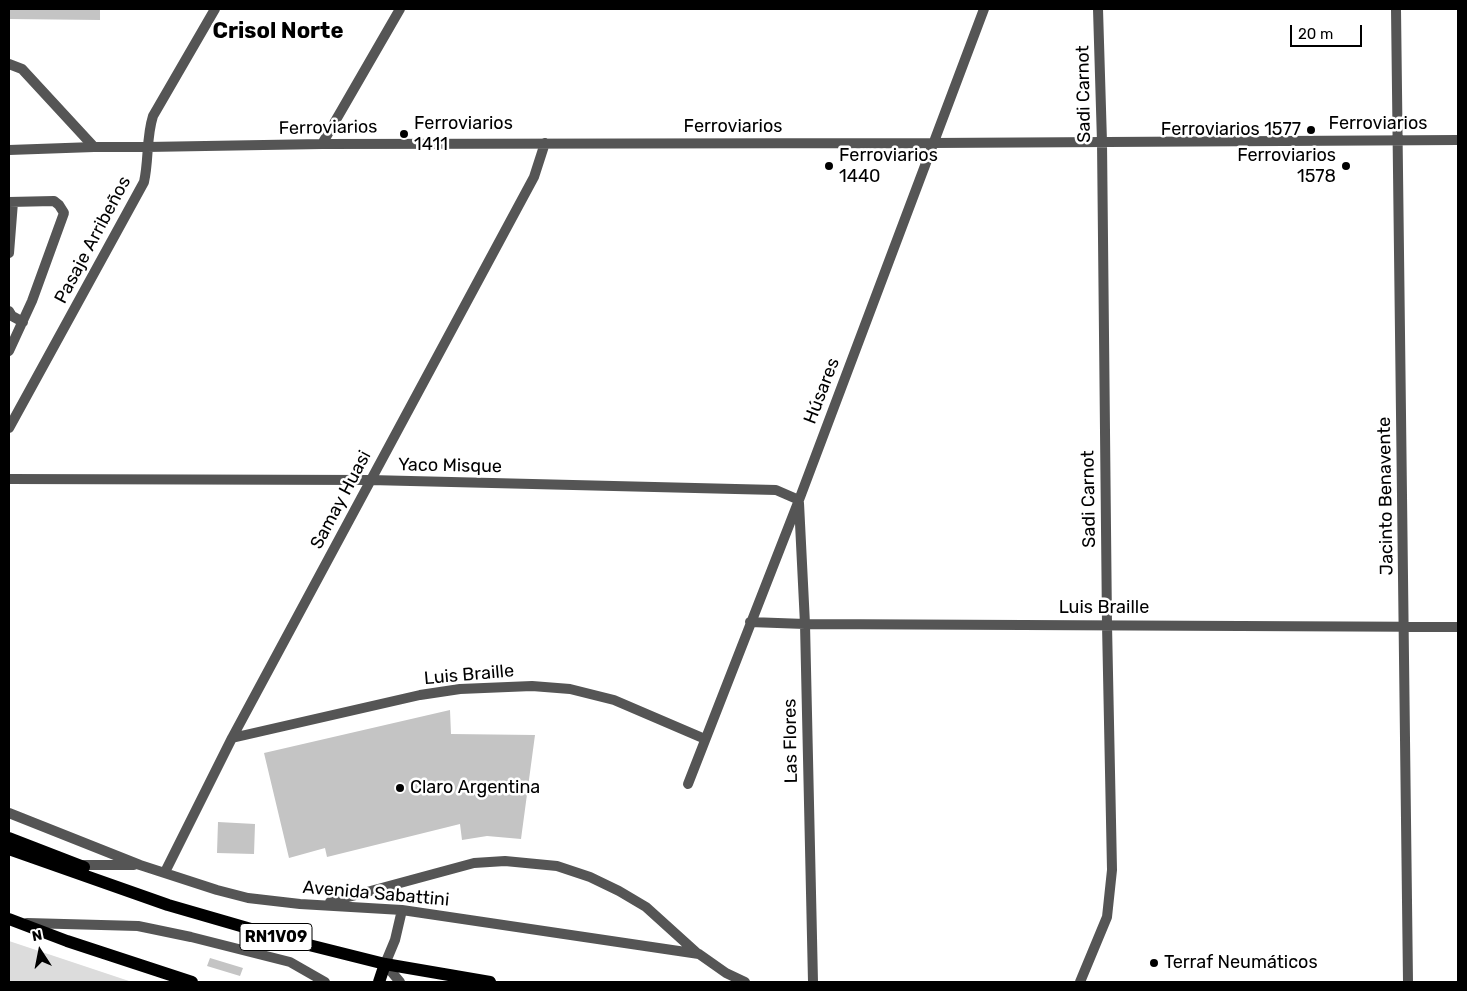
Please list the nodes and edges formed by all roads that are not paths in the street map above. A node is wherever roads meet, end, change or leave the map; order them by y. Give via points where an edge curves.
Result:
1 (214, 9) edge
2 (400, 9) edge
3 (984, 9) edge
4 (1098, 9) edge
5 (1396, 9) edge
6 (9, 64) edge
7 (1398, 140) junction
8 (1458, 140) edge
9 (1102, 142) junction
10 (545, 143) junction
11 (932, 143) junction
12 (322, 144) junction
13 (94, 147) junction
14 (147, 148) junction
15 (9, 150) edge
16 (11, 202) edge
17 (9, 253) edge
18 (9, 311) edge
19 (23, 322) junction
20 (9, 352) edge
21 (9, 428) edge
22 (9, 478) edge
23 (370, 480) junction
24 (799, 500) junction
25 (750, 622) junction
26 (805, 624) junction
27 (1107, 624) junction
28 (1403, 626) junction
29 (1458, 627) edge
30 (232, 738) junction
31 (705, 739) junction
32 (688, 784) dead end
33 (9, 813) edge
34 (9, 838) edge
35 (9, 849) edge
36 (140, 864) junction
37 (80, 865) junction
38 (165, 872) junction
39 (168, 905) junction
40 (320, 905) junction
41 (402, 910) junction
42 (12, 921) edge
43 (699, 954) junction
44 (385, 964) junction
45 (192, 982) edge
46 (325, 982) edge
47 (379, 982) edge
48 (400, 982) edge
49 (490, 982) edge
50 (745, 982) edge
51 (813, 982) edge
52 (1080, 982) edge
53 (1408, 982) edge

1 - 14 street, Pasaje Arribeños via 153,116
2 - 12 street
3 - 11 street, Húsares
4 - 9 street, Sadi Carnot
5 - 7 street, Jacinto Benavente
6 - 13 street via 22,69
7 - 8 street, Ferroviarios
7 - 9 street, Ferroviarios
7 - 28 street, Jacinto Benavente
9 - 11 street, Ferroviarios
9 - 27 street, Sadi Carnot
10 - 11 street, Ferroviarios
10 - 12 street, Ferroviarios
10 - 23 street, Samay Huasi via 534,177
11 - 24 street, Húsares
12 - 14 street, Ferroviarios
13 - 14 street, Ferroviarios
13 - 15 street, Ferroviarios
14 - 21 street, Pasaje Arribeños via 144,182
16 - 17 street
16 - 19 street via 54,201 64,213
18 - 19 street
19 - 20 street
22 - 23 street, Yaco Misque
23 - 24 street, Yaco Misque via 776,490
23 - 30 street, Samay Huasi
24 - 25 street, Húsares
24 - 26 street, Las Flores
25 - 26 street, Luis Braille
25 - 31 street, Húsares
26 - 27 street, Luis Braille
26 - 51 street, Las Flores
27 - 28 street, Luis Braille
27 - 52 street, Sadi Carnot via 1111,894 1107,917
28 - 29 street, Luis Braille
28 - 53 street, Jacinto Benavente
30 - 31 street, Luis Braille via 420,695 460,689 532,686 570,689 614,700
30 - 38 street, Samay Huasi
31 - 32 street, Húsares
33 - 36 street, Avenida Sabattini
34 - 37 main road, RN1V09
35 - 39 main road
36 - 37 street
36 - 38 street, Avenida Sabattini
37 - 39 main road, RN1V09
38 - 40 street, Avenida Sabattini via 248,898
39 - 44 main road, RN1V09
40 - 41 street, Avenida Sabattini
40 - 43 street via 474,863 557,866 590,878 646,907
41 - 43 street, Avenida Sabattini
41 - 44 street
42 - 45 main road
42 - 46 street via 138,926 174,933 290,962
43 - 50 street, Avenida Sabattini
44 - 47 main road
44 - 48 street
44 - 49 main road, RN1V09

